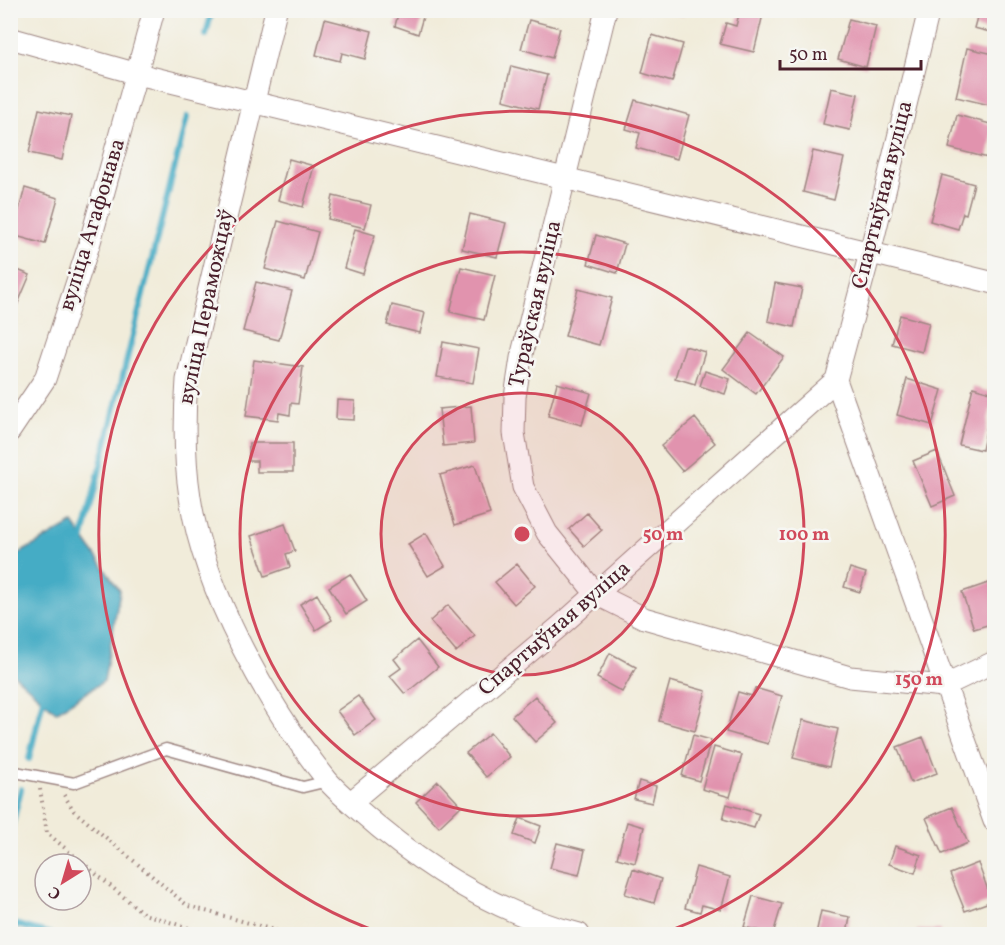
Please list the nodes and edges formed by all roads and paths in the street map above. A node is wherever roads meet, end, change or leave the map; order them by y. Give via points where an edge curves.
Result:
1 (154, 10) edge
2 (276, 10) edge
3 (606, 10) edge
4 (929, 10) edge
5 (10, 38) edge
6 (138, 74) junction
7 (253, 100) junction
8 (566, 177) junction
9 (870, 253) junction
10 (994, 283) edge
11 (836, 380) junction
12 (10, 431) edge
13 (596, 594) junction
14 (994, 662) edge
15 (944, 686) junction
16 (10, 771) edge
17 (39, 777) junction
18 (54, 779) junction
19 (328, 782) junction
20 (351, 802) junction
21 (994, 821) edge
22 (208, 934) edge
23 (288, 934) edge
24 (579, 934) edge

1 - 6 street, вуліца Агафонава
2 - 7 street, вуліца Пераможцаў
3 - 8 street, Тураўская вуліца
4 - 9 street, Спартыўная вуліца
5 - 6 street
6 - 7 street
6 - 12 street, вуліца Агафонава via 90,242 45,379
7 - 8 street
7 - 19 street, вуліца Пераможцаў via 187,380 183,430 190,498 203,554 225,611 260,680
8 - 9 street
8 - 13 street, Тураўская вуліца via 521,358 514,433 523,487 547,533
9 - 10 street
9 - 11 street, Спартыўная вуліца
11 - 13 street, Спартыўная вуліца
11 - 15 street
13 - 15 street, Тураўская вуліца via 644,618 771,657 850,677
13 - 20 street, Спартыўная вуліца
14 - 15 street
15 - 21 street
16 - 17 lane
17 - 18 lane
17 - 22 path via 47,833 144,914
18 - 19 lane via 74,783 166,750 303,787
18 - 23 path via 74,811 188,906
19 - 20 street, вуліца Пераможцаў
20 - 24 street, вуліца Пераможцаў via 392,839 445,876 524,917

